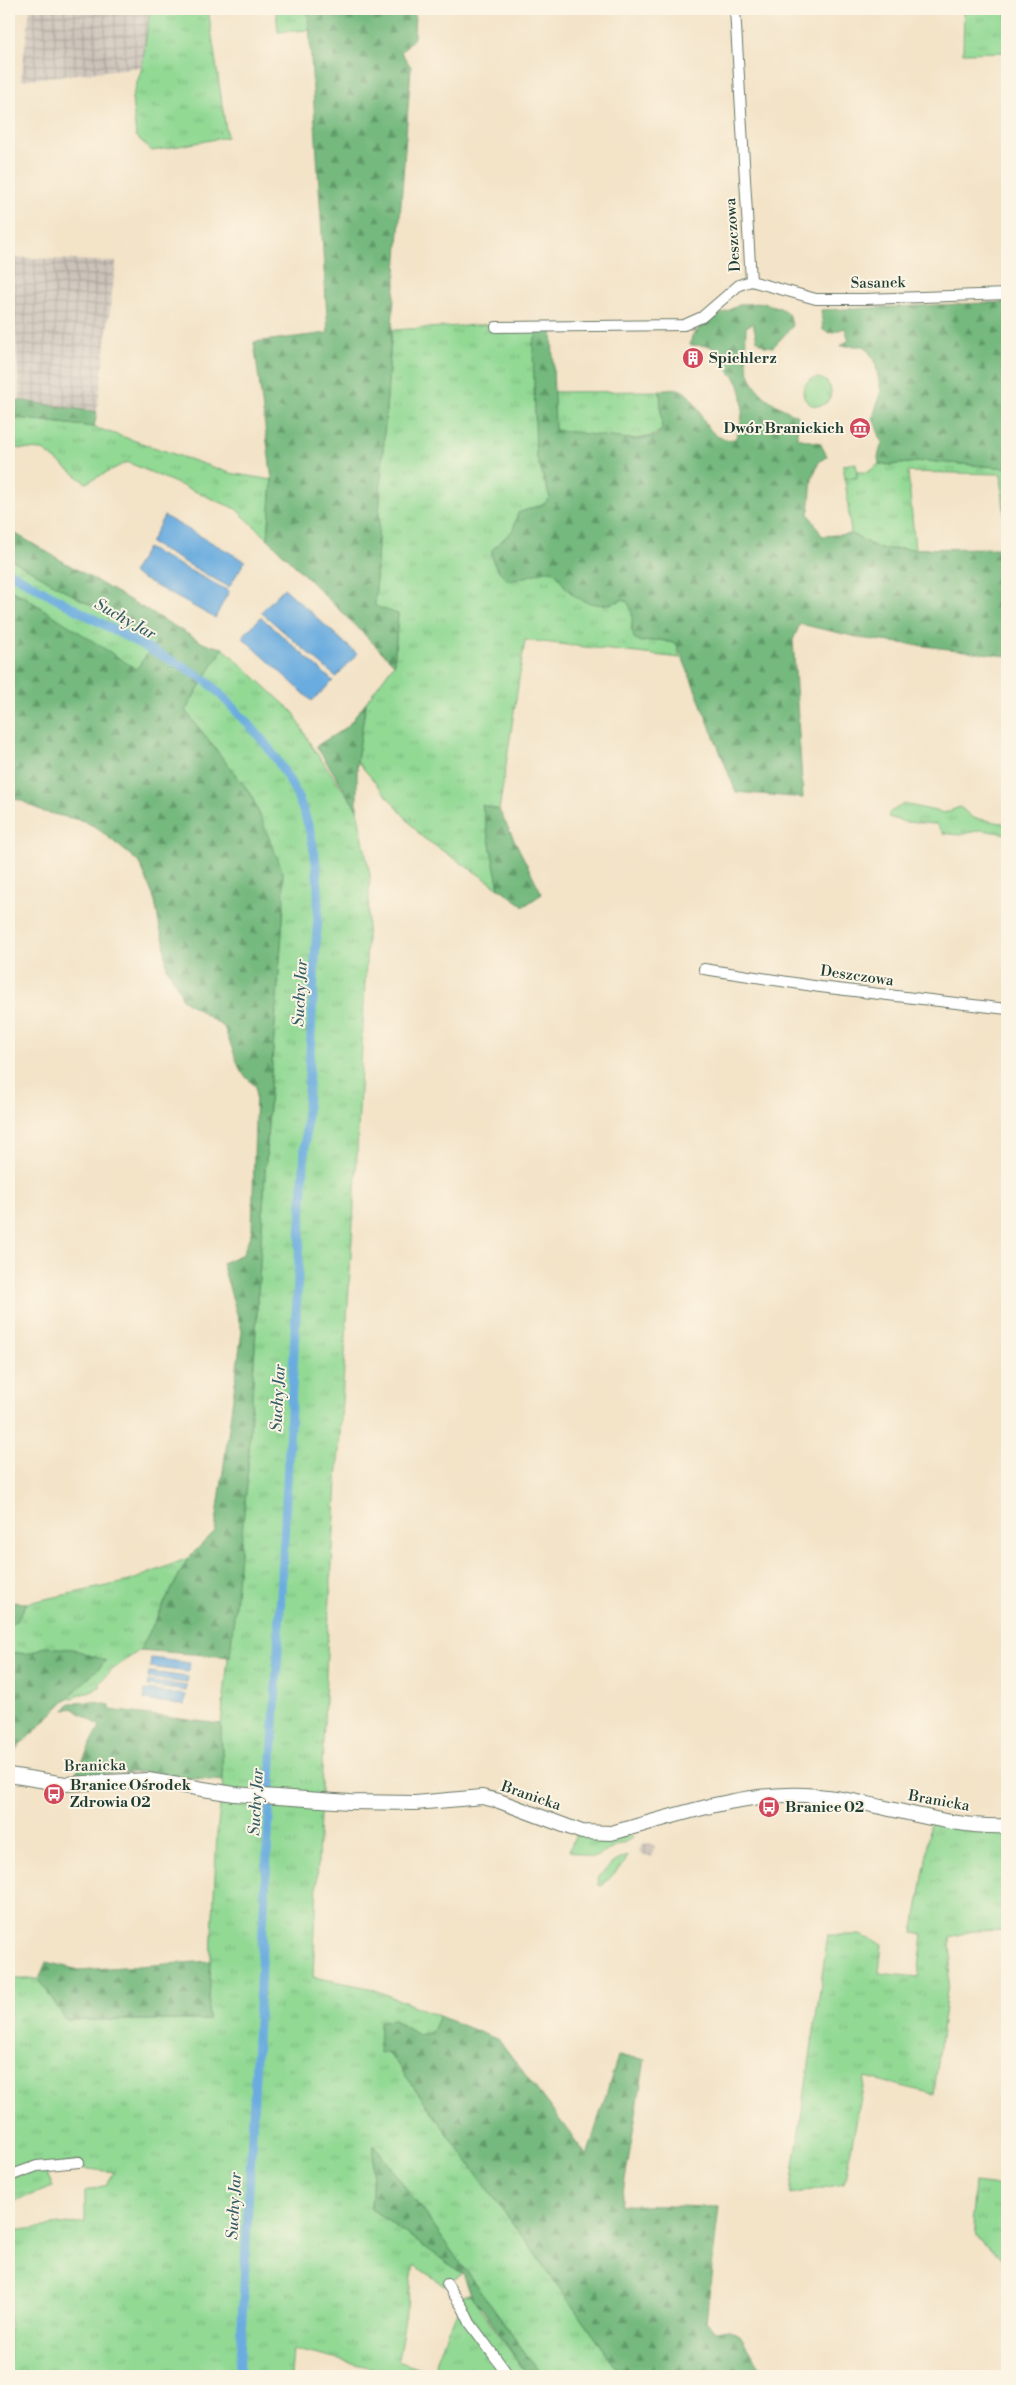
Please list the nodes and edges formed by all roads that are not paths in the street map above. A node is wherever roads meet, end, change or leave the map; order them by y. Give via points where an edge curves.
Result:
1 (734, 9) edge
2 (751, 281) junction
3 (1007, 294) edge
4 (496, 327) dead end
5 (704, 969) dead end
6 (1007, 1009) edge
7 (9, 1775) edge
8 (1007, 1826) edge
9 (79, 2162) dead end
10 (9, 2176) edge
11 (447, 2284) dead end
12 (509, 2376) edge

1 - 2 street, Deszczowa
2 - 3 street, Sasanek via 816,299
2 - 4 street, Deszczowa via 739,285 702,317 684,325
5 - 6 street, Deszczowa via 859,992
7 - 8 street, Branicka via 64,1784 148,1780 234,1794 385,1804 482,1798 499,1801 582,1832 601,1833 726,1803 794,1795 844,1799 956,1821
9 - 10 street via 37,2166
11 - 12 street via 470,2323

